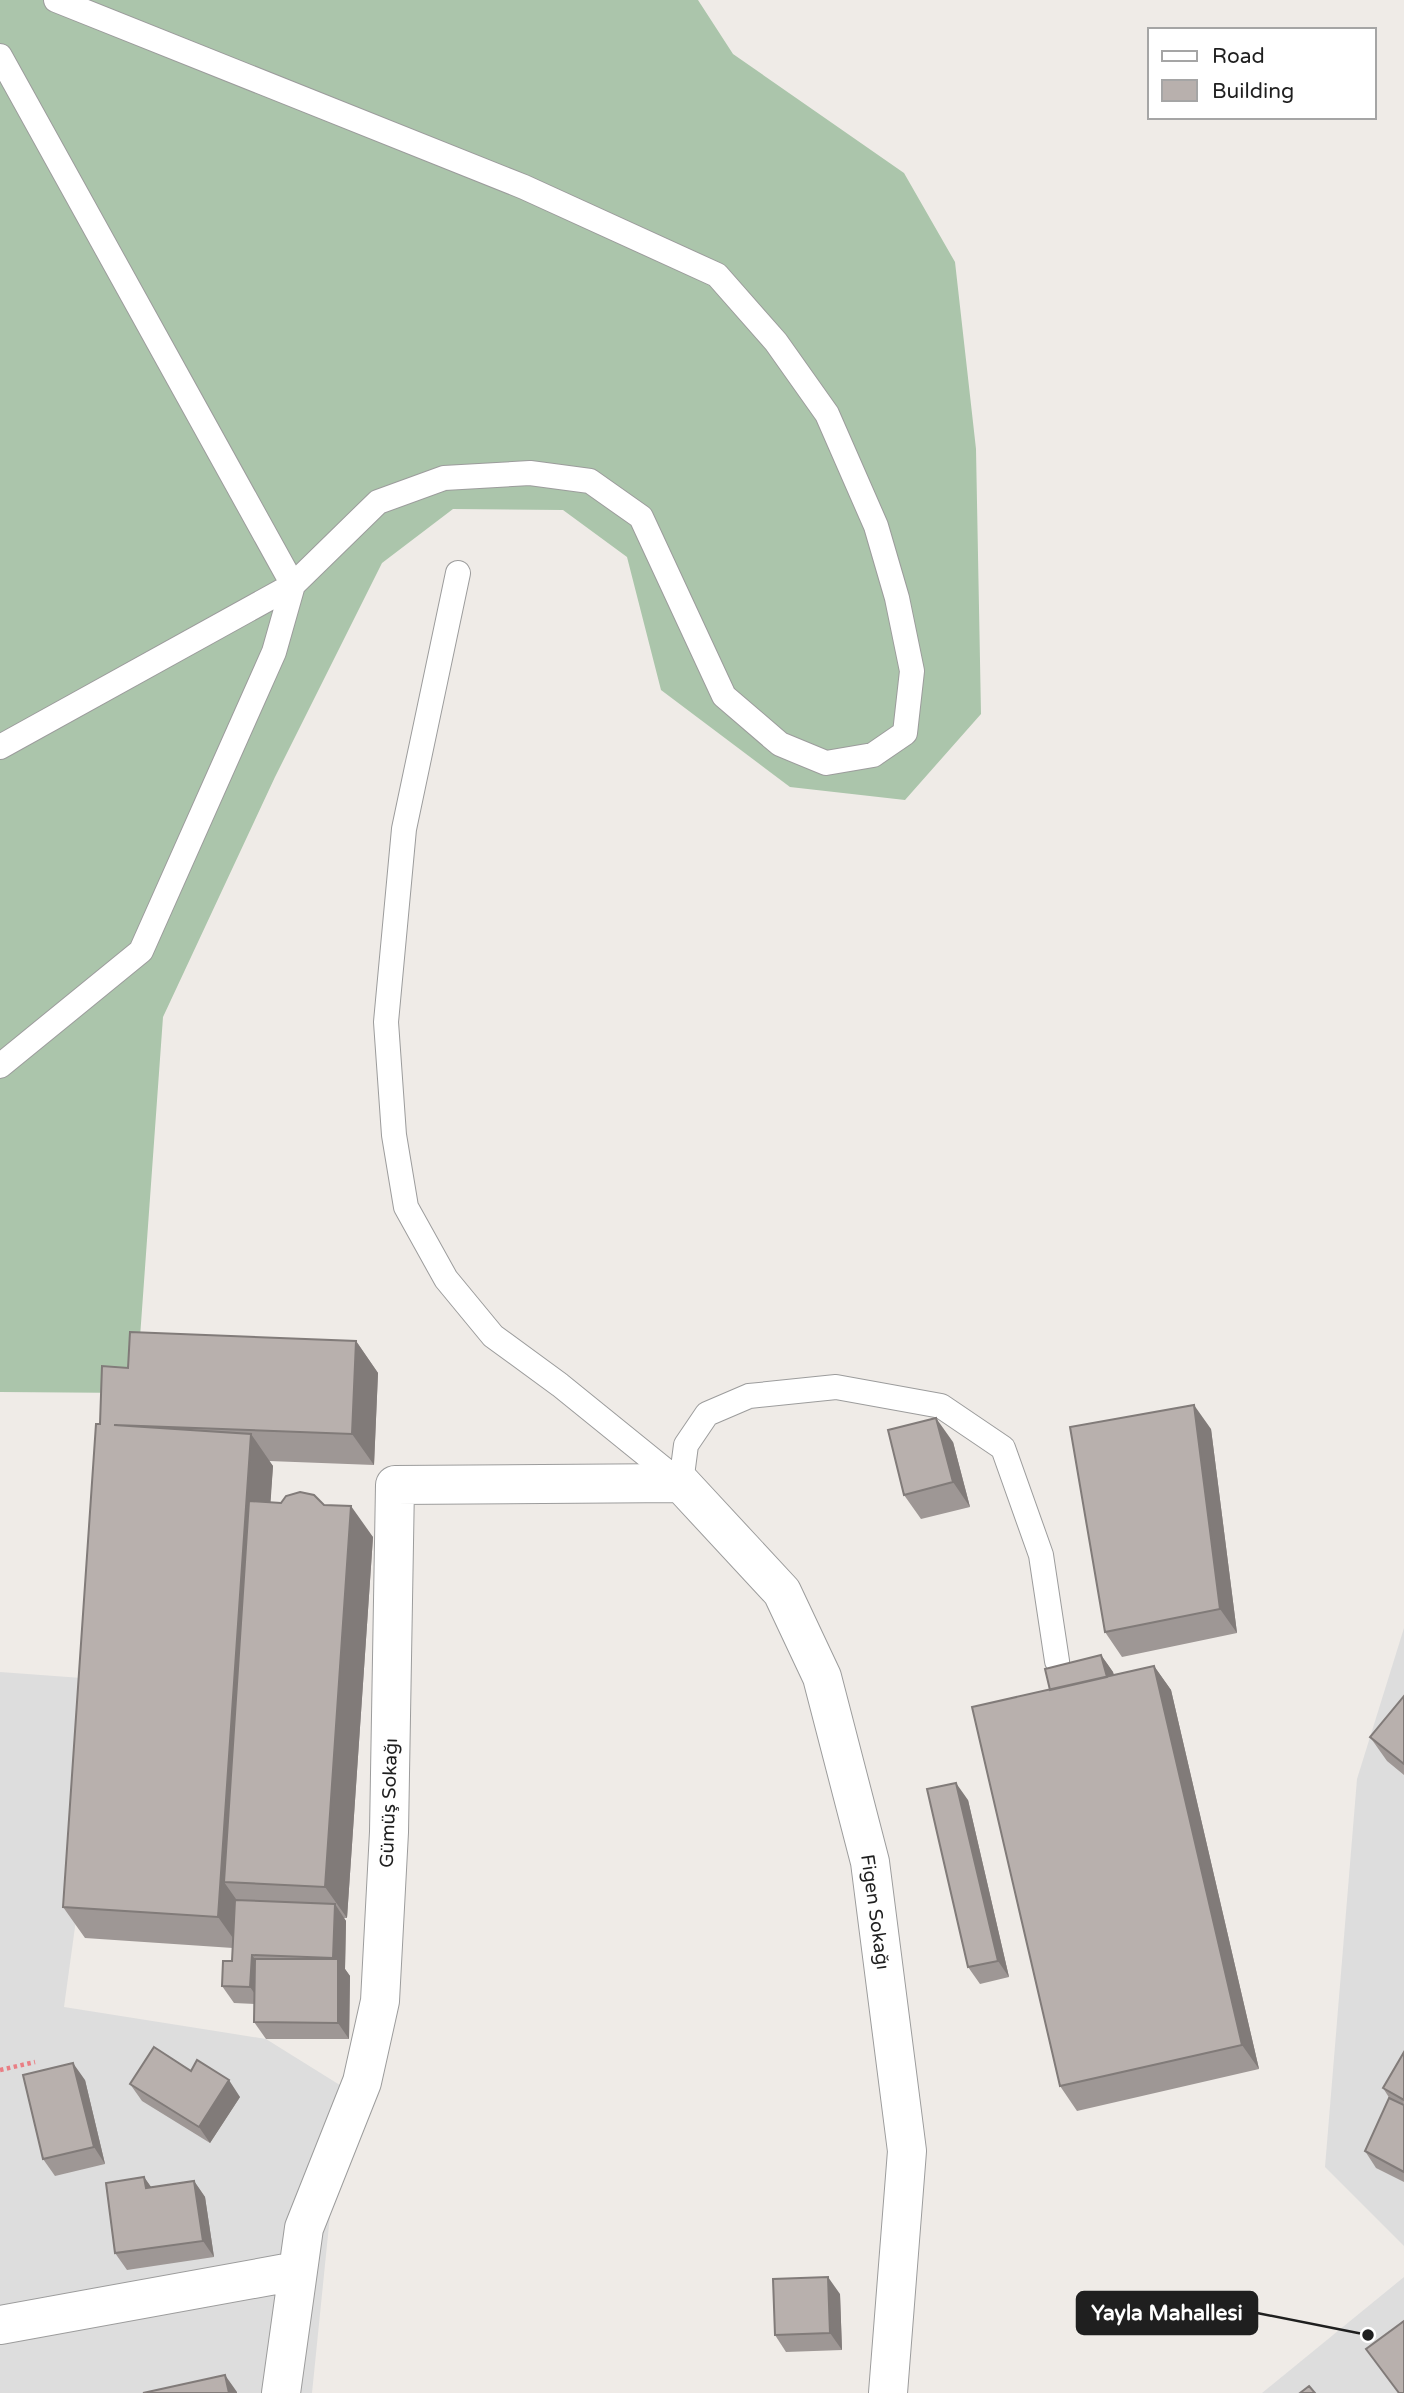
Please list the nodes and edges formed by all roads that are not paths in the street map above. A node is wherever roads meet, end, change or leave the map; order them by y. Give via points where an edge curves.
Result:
1 (56, 0) edge
2 (0, 56) edge
3 (458, 573) dead end
4 (293, 585) junction
5 (0, 747) edge
6 (0, 1066) edge
7 (681, 1483) junction
8 (1057, 1661) dead end
9 (298, 2271) junction
10 (0, 2325) edge
11 (281, 2393) edge
12 (888, 2393) edge

1 - 4 lane via 524,187 717,275 776,342 827,414 876,526 912,671 905,733 873,755 826,763 780,744 724,696 640,517 590,481 530,473 444,478 378,502
2 - 4 lane
3 - 7 lane via 404,830 386,1022 394,1135 405,1207 446,1279 493,1336
4 - 5 lane
4 - 6 lane via 274,652 141,951
7 - 8 lane via 686,1445 707,1414 749,1396 836,1387 941,1406 1003,1448 1041,1555
7 - 9 street, Gümüş Sokağı via 395,1485 389,1832 380,2001 362,2082 304,2228
7 - 12 street, Figen Sokağı via 782,1591 822,1677 870,1861 907,2151
9 - 10 street
9 - 11 street, Gümüş Sokağı

